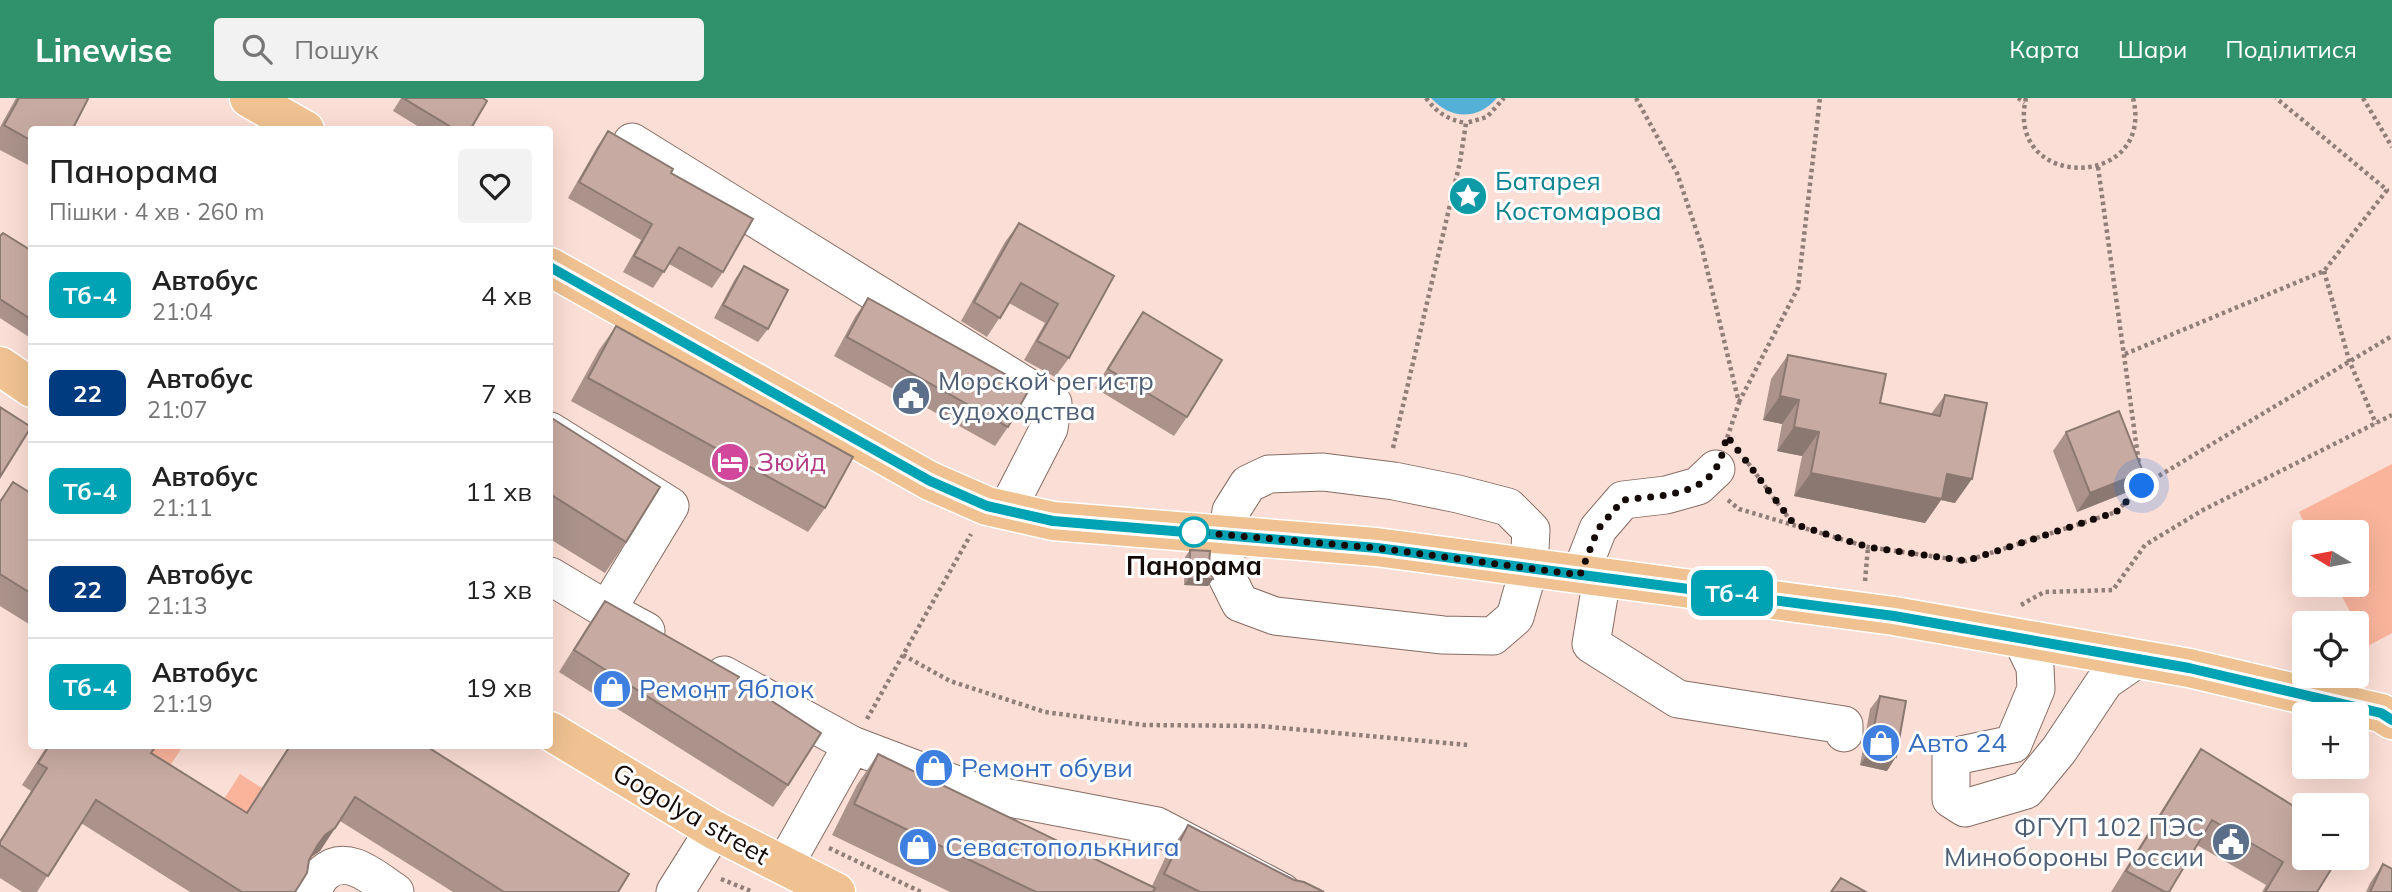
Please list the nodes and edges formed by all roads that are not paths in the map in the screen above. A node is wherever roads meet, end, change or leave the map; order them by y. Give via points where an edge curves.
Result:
1 (249, 98) edge
2 (298, 126) edge
3 (632, 142) edge
4 (553, 269) edge
5 (0, 366) edge
6 (28, 385) edge
7 (553, 433) edge
8 (1731, 453) road end
9 (997, 508) junction
10 (1227, 535) junction
11 (1528, 568) junction
12 (1591, 576) junction
13 (553, 578) edge
14 (607, 610) junction
15 (2019, 624) junction
16 (2137, 659) junction
17 (2392, 720) edge
18 (553, 733) edge
19 (1844, 733) dead end
20 (852, 745) junction
21 (714, 831) junction
22 (794, 851) junction
23 (312, 892) edge
24 (395, 892) edge
25 (675, 892) edge
26 (836, 892) edge
27 (1282, 892) edge

1 - 2 main road
3 - 9 street via 1053,403 1049,428
4 - 9 main road via 930,481
5 - 6 main road
7 - 14 street via 670,506
8 - 12 street via 1698,486 1623,500 1598,529
9 - 10 main road via 1053,521
10 - 11 main road
10 - 11 street via 1231,511 1248,484 1269,474 1323,472 1394,481 1508,508 1531,530
10 - 11 street via 1225,573 1240,603 1275,616 1443,635 1493,636 1515,617
11 - 12 main road
12 - 15 main road via 1894,616
12 - 19 street via 1591,644 1678,699 1844,725
13 - 14 street
14 - 20 street
15 - 16 main road
15 - 16 street via 2035,667 2036,690 2013,744 1951,757 1951,799 1965,808 2026,790 2105,681
16 - 17 main road via 2381,713
18 - 21 main road, Gogolya street
20 - 22 street
20 - 27 street via 973,791 1157,826
21 - 22 main road, Gogolya street
21 - 25 street
22 - 26 main road, Gogolya street
23 - 24 street via 324,873 341,865 354,866

